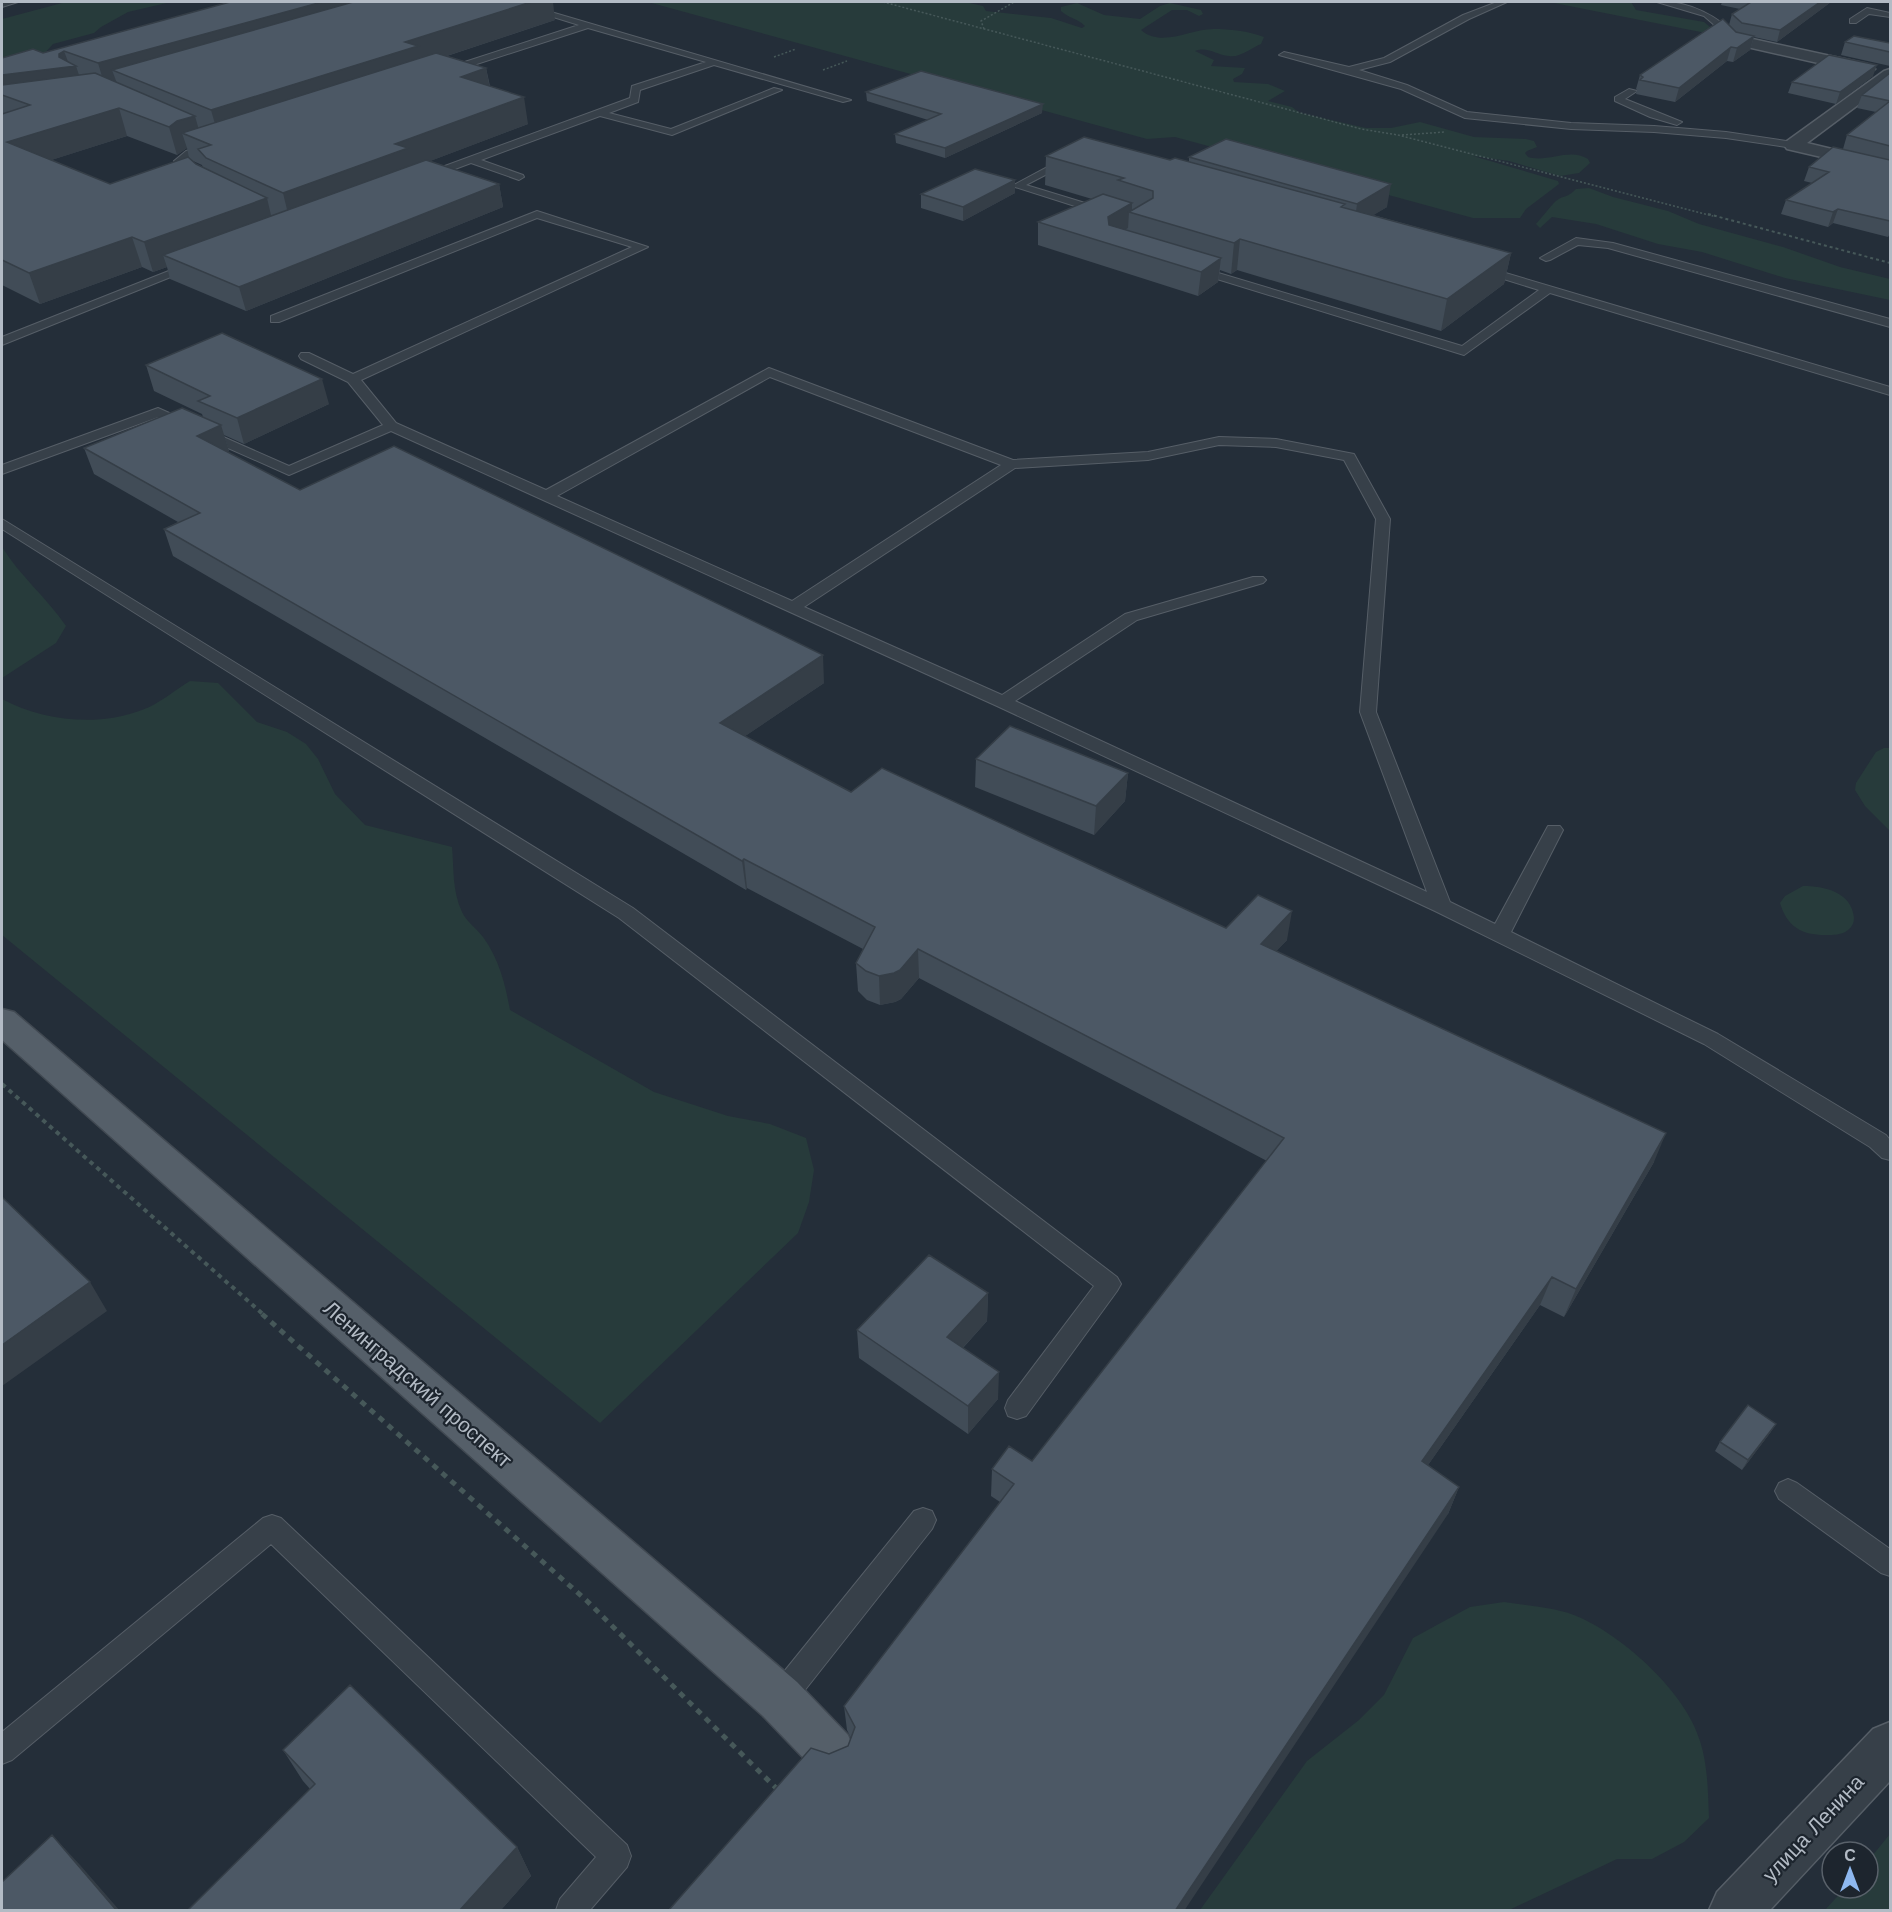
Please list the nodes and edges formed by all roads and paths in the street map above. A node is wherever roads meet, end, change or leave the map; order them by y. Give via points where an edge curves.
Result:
1 (14, 2) edge
2 (509, 2) edge
3 (883, 2) edge
4 (1010, 2) edge
5 (1014, 2) edge
6 (1503, 2) edge
7 (1661, 2) edge
8 (2, 5) edge
9 (1890, 15) edge
10 (1853, 21) dead end
11 (585, 26) junction
12 (985, 30) junction
13 (1739, 41) joint
14 (1284, 55) dead end
15 (711, 61) junction
16 (1349, 70) junction
17 (1890, 74) edge
18 (430, 76) edge
19 (777, 90) dead end
20 (1632, 91) dead end
21 (846, 100) dead end
22 (599, 113) junction
23 (199, 135) edge
24 (1726, 135) junction
25 (1793, 144) junction
26 (1077, 154) edge
27 (471, 160) junction
28 (1890, 168) edge
29 (519, 177) dead end
30 (417, 180) edge
31 (201, 182) edge
32 (1113, 215) edge
33 (1546, 258) dead end
34 (204, 260) edge
35 (1890, 262) edge
36 (1180, 265) edge
37 (1468, 265) edge
38 (1549, 288) junction
39 (275, 319) dead end
40 (1890, 323) edge
41 (2, 340) edge
42 (305, 356) dead end
43 (353, 379) junction
44 (1890, 391) edge
45 (391, 426) junction
46 (1012, 464) junction
47 (2, 470) edge
48 (546, 496) junction
49 (2, 524) edge
50 (1258, 580) dead end
51 (793, 607) junction
52 (1003, 702) junction
53 (1554, 830) dead end
54 (1442, 906) junction
55 (1500, 934) junction
56 (2, 1021) edge
57 (2, 1084) edge
58 (1890, 1152) edge
59 (1017, 1408) dead end
60 (1788, 1491) dead end
61 (923, 1520) dead end
62 (1890, 1563) edge
63 (780, 1699) junction
64 (1890, 1746) edge
65 (2, 1750) edge
66 (831, 1752) edge
67 (780, 1793) edge
68 (571, 1911) edge
69 (1735, 1911) edge

1 - 8 lane
2 - 11 lane
3 - 12 path
4 - 5 path
5 - 12 path via 981,21
6 - 16 lane via 1466,17 1387,60
7 - 13 lane via 1707,14
9 - 10 lane via 1868,11
11 - 15 lane
11 - 18 lane
12 - 35 path
13 - 17 street
14 - 16 lane
15 - 21 lane
15 - 22 lane via 709,65 635,88 635,100
16 - 24 lane via 1404,87 1465,115
17 - 25 street
19 - 22 lane via 672,132
20 - 24 lane via 1618,99 1653,115
22 - 27 lane
23 - 31 lane via 219,144 190,153 179,161
24 - 25 lane
25 - 28 street
26 - 32 lane via 1017,186
27 - 29 lane
27 - 30 lane
33 - 40 lane via 1576,242 1609,245
34 - 41 lane
36 - 38 lane via 1464,351
37 - 38 lane
38 - 44 lane
39 - 43 lane via 537,214 642,247
42 - 43 lane
43 - 45 lane
45 - 47 lane via 289,471 158,412
45 - 48 lane
46 - 48 lane via 769,372
46 - 51 lane
46 - 54 lane via 1148,456 1219,441 1276,443 1349,457 1383,519 1368,712
48 - 51 lane
49 - 59 lane via 626,913 1109,1284
50 - 52 lane via 1131,617
51 - 52 lane
52 - 54 lane
53 - 55 lane
54 - 55 lane
55 - 58 lane via 1712,1040
56 - 63 main road, Ленинградский проспект
57 - 67 path via 586,1600
60 - 62 lane
61 - 63 lane
63 - 66 main road, Ленинградский проспект
64 - 69 street, улица Ленина
65 - 68 lane via 272,1527 616,1856

